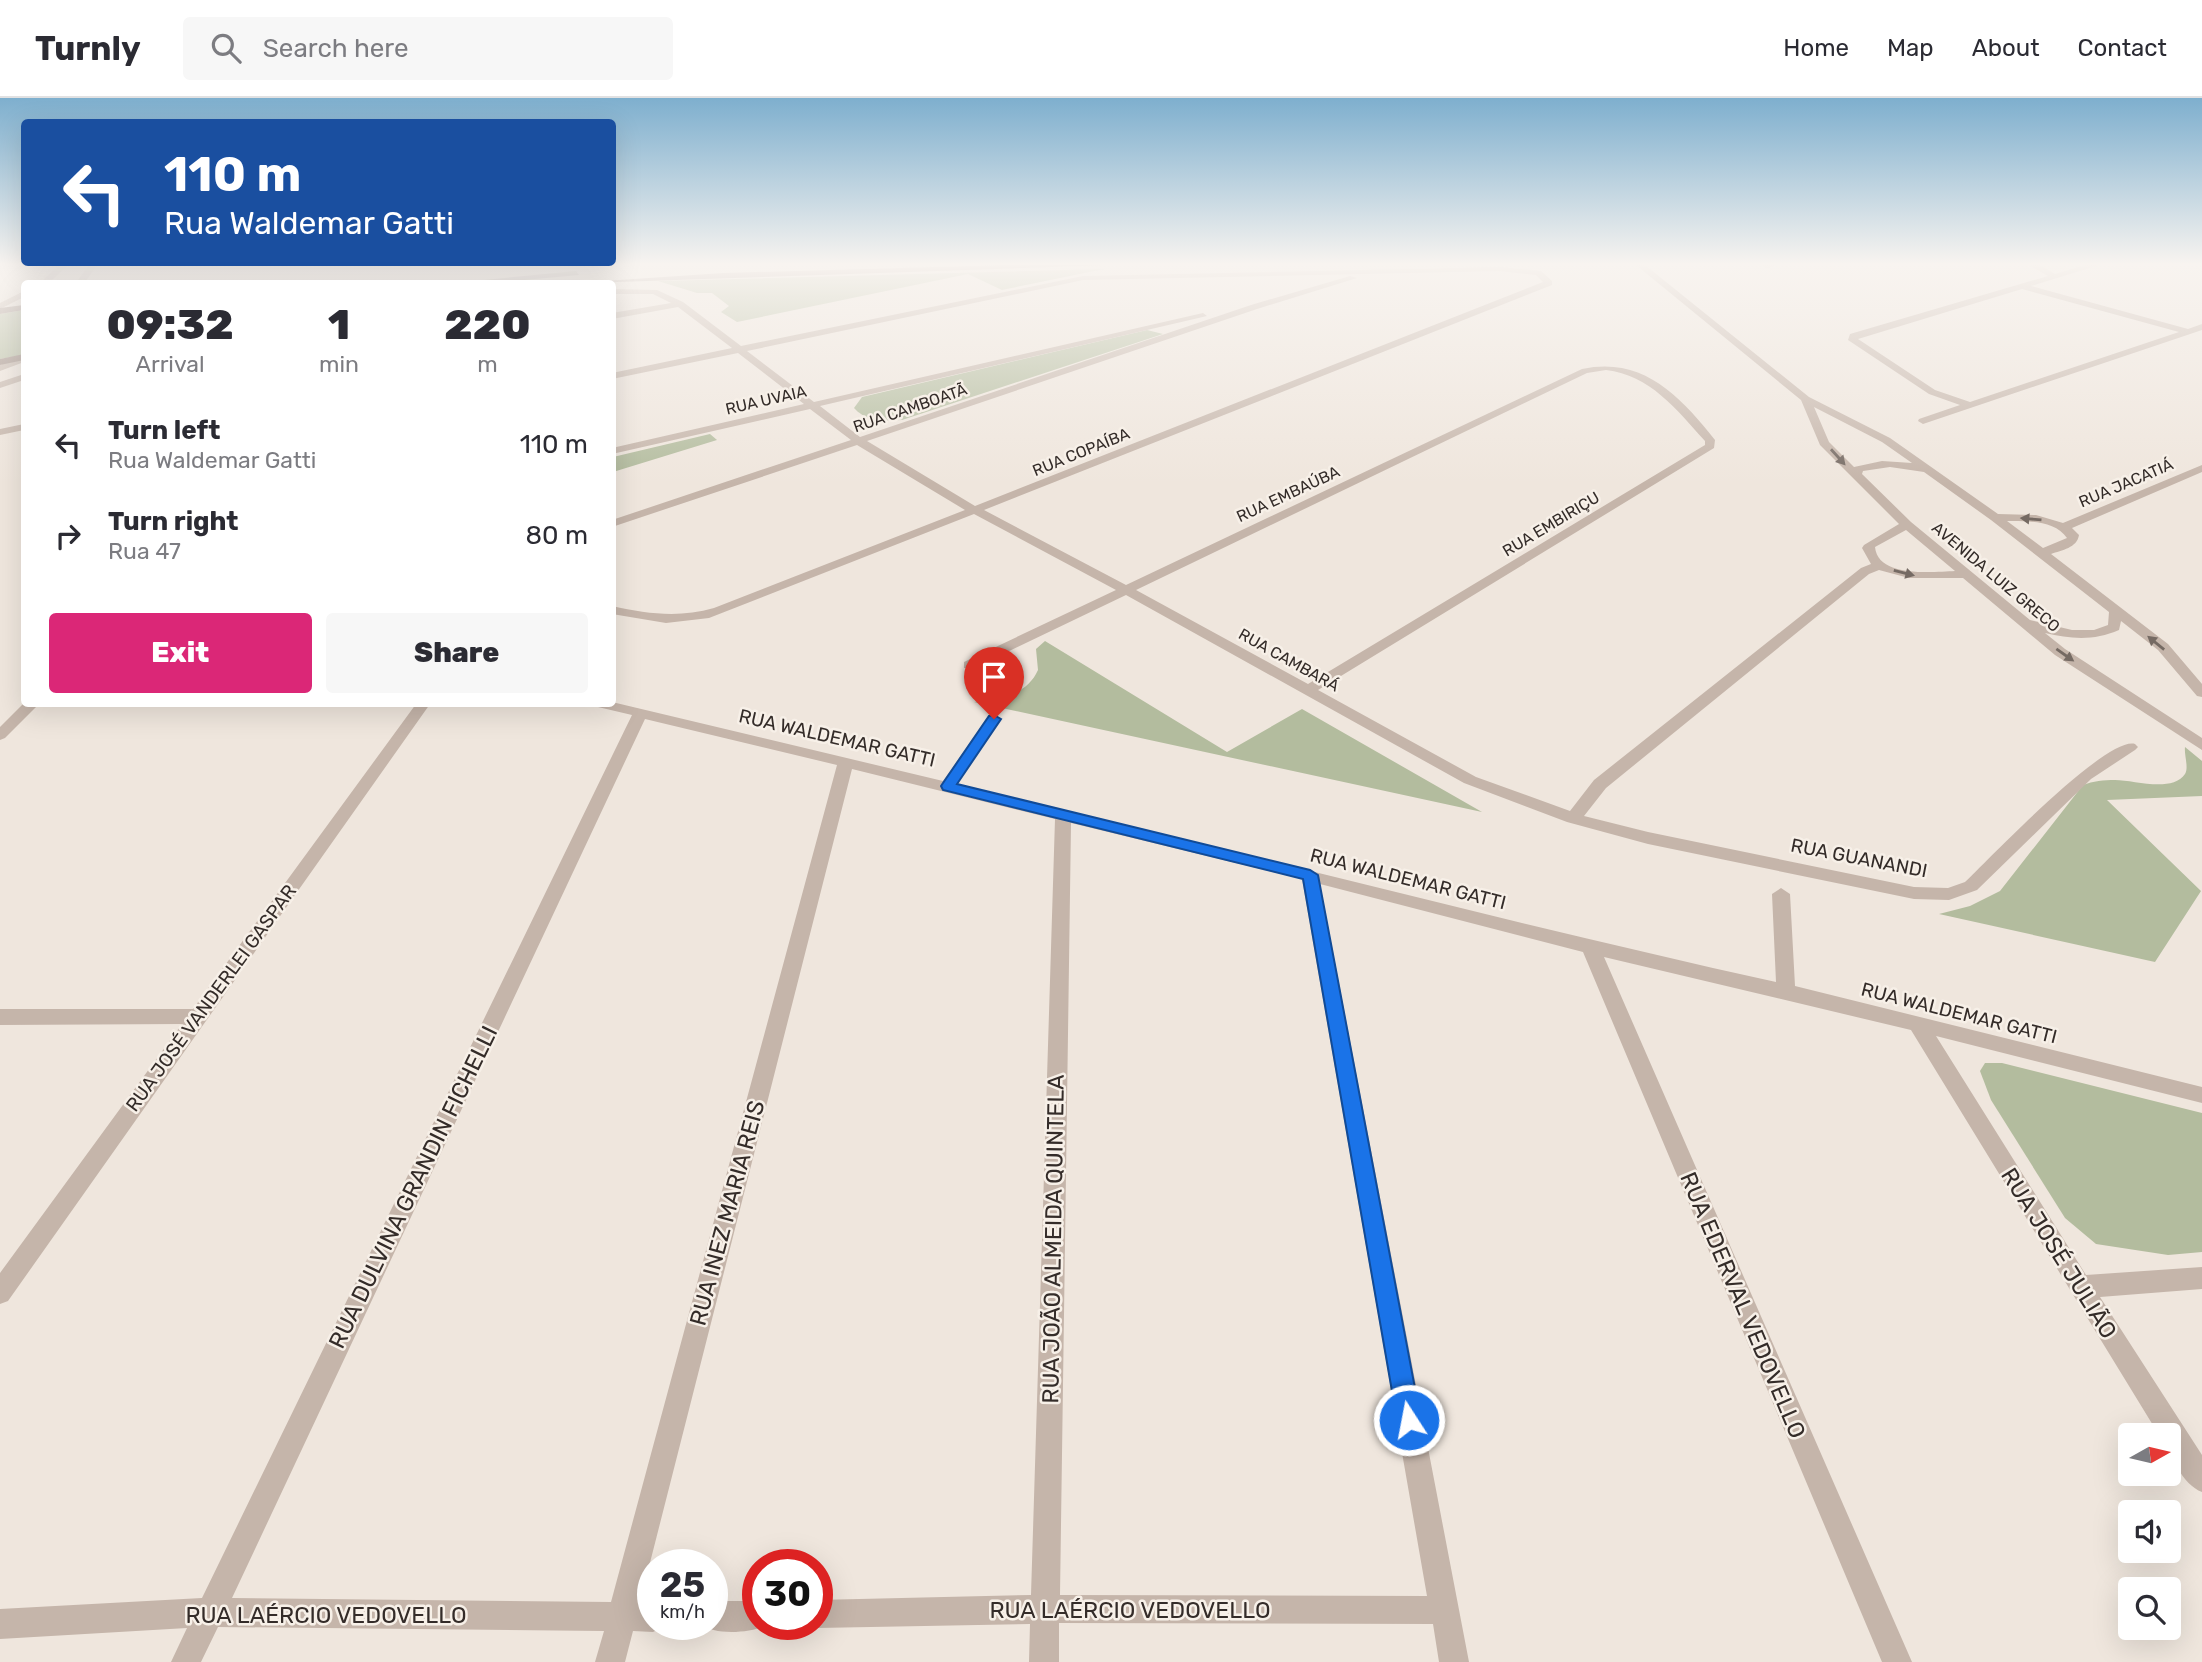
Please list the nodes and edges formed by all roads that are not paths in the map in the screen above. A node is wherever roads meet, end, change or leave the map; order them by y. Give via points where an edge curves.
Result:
1 (726, 338) edge
2 (794, 338) edge
3 (1100, 338) edge
4 (1168, 338) edge
5 (1414, 338) edge
6 (1730, 338) edge
7 (1853, 338) edge
8 (2170, 338) edge
9 (741, 349) junction
10 (21, 358) edge
11 (21, 359) edge
12 (0, 362) edge
13 (0, 368) edge
14 (1625, 369) joint
15 (616, 375) edge
16 (21, 378) edge
17 (0, 385) edge
18 (1805, 399) junction
19 (812, 405) junction
20 (1969, 405) junction
21 (1923, 421) dead end
22 (21, 428) edge
23 (0, 432) edge
24 (860, 442) junction
25 (616, 450) edge
26 (2202, 468) edge
27 (1938, 476) junction
28 (1856, 477) junction
29 (976, 511) junction
30 (1995, 517) junction
31 (616, 523) edge
32 (1907, 525) junction
33 (2063, 527) junction
34 (2042, 553) junction
35 (1880, 565) junction
36 (1964, 574) junction
37 (1124, 589) junction
38 (616, 611) edge
39 (2116, 611) junction
40 (2022, 622) junction
41 (969, 665) dead end
42 (1307, 691) junction
43 (2202, 693) edge
44 (29, 707) edge
45 (421, 707) edge
46 (616, 707) edge
47 (641, 712) junction
48 (994, 719) dead end
49 (0, 735) edge
50 (2202, 745) edge
51 (2130, 747) dead end
52 (845, 764) junction
53 (948, 786) junction
54 (1063, 815) junction
55 (1573, 818) junction
56 (1310, 875) junction
57 (1781, 894) dead end
58 (1590, 947) junction
59 (1786, 991) junction
60 (197, 1016) junction
61 (0, 1017) edge
62 (1919, 1026) junction
63 (2202, 1095) edge
64 (2202, 1279) edge
65 (2080, 1287) junction
66 (0, 1293) edge
67 (2202, 1479) edge
68 (1045, 1609) junction
69 (1443, 1610) junction
70 (209, 1612) junction
71 (833, 1614) edge
72 (622, 1618) junction
73 (637, 1618) edge
74 (0, 1624) edge
75 (186, 1662) edge
76 (610, 1662) edge
77 (1044, 1662) edge
78 (1454, 1662) edge
79 (1897, 1662) edge

1 - 9 street, RUA CAMBARÁ
2 - 9 street
3 - 19 street, RUA UVAIA
4 - 24 street, RUA CAMBOATÃ
5 - 29 street, RUA COPAÍBA
6 - 18 street, AVENIDA LUIZ GRECO
7 - 20 street via 1932,392
8 - 20 street
9 - 15 street
9 - 19 street, RUA CAMBARÁ
10 - 12 main road
11 - 13 street
14 - 37 street, RUA EMBAÚBA via 1585,371
14 - 42 street, RUA EMBIRIÇU via 1651,380 1710,439 1710,446
16 - 17 street
18 - 27 street, AVENIDA LUIZ GRECO via 1886,440
18 -> 28 street, AVENIDA LUIZ GRECO via 1824,443
19 - 24 street, RUA CAMBARÁ
19 - 25 street, RUA UVAIA
20 - 21 street
22 - 23 street
24 - 29 street, RUA CAMBARÁ
24 - 31 street, RUA CAMBOATÃ
26 - 33 street, RUA JACATIÁ
27 - 28 street via 1886,463 1858,469
27 - 30 street, AVENIDA LUIZ GRECO
28 - 32 street, AVENIDA LUIZ GRECO
29 - 37 street, RUA CAMBARÁ
29 - 38 street, RUA COPAÍBA via 699,617 657,620
33 -> 30 street via 2035,519
30 - 34 street, AVENIDA LUIZ GRECO
32 - 35 street via 1868,548
32 - 36 street, AVENIDA LUIZ GRECO
33 - 34 street via 2073,539
34 - 39 street, AVENIDA LUIZ GRECO
35 -> 36 street via 1918,576
35 - 55 street via 1865,571 1600,784
36 - 40 street, AVENIDA LUIZ GRECO
37 - 41 street, RUA EMBAÚBA
37 - 42 street, RUA CAMBARÁ
39 - 40 street via 2114,626 2086,635
43 -> 39 street, AVENIDA LUIZ GRECO via 2163,647
40 -> 50 street, AVENIDA LUIZ GRECO
42 - 55 street, RUA CAMBARÁ via 1471,780
44 - 49 street
45 - 60 street, RUA JOSÉ VANDERLEI GASPAR
46 - 47 street, RUA WALDEMAR GATTI
47 - 52 street, RUA WALDEMAR GATTI
47 - 70 street, RUA DULVINA GRANDIN FICHELLI
48 - 53 street
51 - 55 street, RUA GUANANDI via 2085,776 1971,886 1949,894 1914,893
52 - 53 street, RUA WALDEMAR GATTI
52 - 72 street, RUA INEZ MARIA REIS
53 - 54 street, RUA WALDEMAR GATTI
54 - 56 street, RUA WALDEMAR GATTI
54 - 68 street, RUA JOÃO ALMEIDA QUINTELA
56 - 58 street, RUA WALDEMAR GATTI
56 - 69 street
57 - 59 street
58 - 59 street, RUA WALDEMAR GATTI
58 - 79 street, RUA EDERVAL VEDOVELLO
59 - 62 street, RUA WALDEMAR GATTI
60 - 61 street
60 - 66 street, RUA JOSÉ VANDERLEI GASPAR
62 - 63 street, RUA WALDEMAR GATTI
62 - 65 street, RUA JOSÉ JULIÃO
64 - 65 street
65 - 67 street, RUA JOSÉ JULIÃO
68 - 69 street, RUA LAÉRCIO VEDOVELLO
68 - 71 street, RUA LAÉRCIO VEDOVELLO
68 - 77 street, RUA JOÃO ALMEIDA QUINTELA
69 - 78 street
70 - 72 street, RUA LAÉRCIO VEDOVELLO
70 - 74 street, RUA LAÉRCIO VEDOVELLO
70 - 75 street, RUA DULVINA GRANDIN FICHELLI
72 - 73 street, RUA LAÉRCIO VEDOVELLO
72 - 76 street, RUA INEZ MARIA REIS

